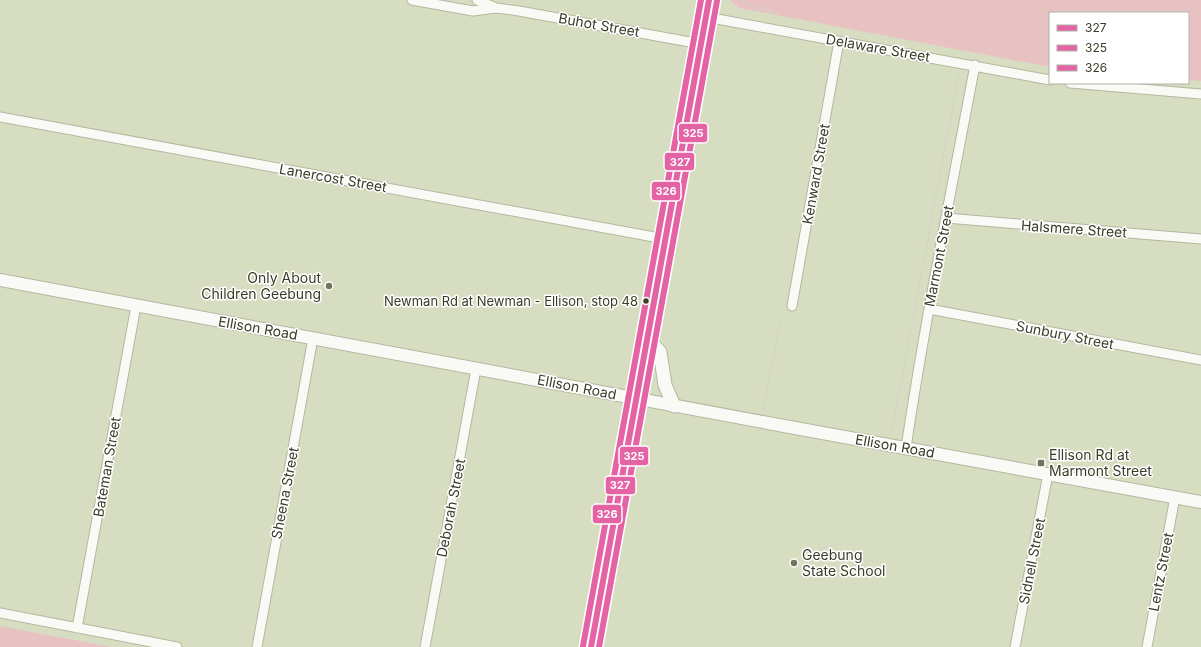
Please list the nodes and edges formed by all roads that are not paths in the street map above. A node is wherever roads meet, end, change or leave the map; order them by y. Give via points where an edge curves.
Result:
1 (412, 0) edge
2 (478, 0) edge
3 (709, 0) edge
4 (496, 8) junction
5 (706, 17) junction
6 (840, 41) junction
7 (701, 44) junction
8 (975, 65) junction
9 (1049, 80) edge
10 (1082, 84) edge
11 (1201, 94) edge
12 (0, 117) edge
13 (946, 218) junction
14 (666, 239) junction
15 (1201, 239) edge
16 (0, 280) edge
17 (136, 306) junction
18 (792, 306) road end
19 (929, 309) junction
20 (313, 338) junction
21 (647, 338) junction
22 (1201, 360) edge
23 (476, 369) junction
24 (636, 398) junction
25 (674, 406) junction
26 (906, 448) junction
27 (1048, 474) junction
28 (1175, 497) junction
29 (1201, 502) edge
30 (0, 613) edge
31 (77, 628) junction
32 (177, 647) edge
33 (257, 647) edge
34 (425, 647) edge
35 (591, 647) edge
36 (1016, 647) edge
37 (1147, 647) edge

1 - 4 street, Buhot Street via 473,11
2 - 4 street, Buhot Street
3 - 5 main road
4 - 7 street, Buhot Street
5 - 6 street, Delaware Street
5 - 7 main road
6 - 8 street, Delaware Street
6 - 18 street, Kenward Street
7 - 14 main road
8 - 9 street, Delaware Street
8 - 13 street, Marmont Street
10 - 11 street
12 - 14 street, Lanercost Street
13 - 15 street, Halsmere Street
13 - 19 street, Marmont Street
14 - 21 main road
16 - 17 street, Ellison Road
17 - 20 street, Ellison Road
17 - 31 street, Bateman Street
19 - 22 street, Sunbury Street
19 - 26 street, Marmont Street
20 - 23 street, Ellison Road
20 - 33 street, Sheena Street
21 - 24 main road
21 - 25 main road via 660,352 665,385
23 - 24 street, Ellison Road
23 - 34 street, Deborah Street
24 - 25 street, Ellison Road
24 - 35 main road
25 - 26 street, Ellison Road
26 - 27 street, Ellison Road
27 - 28 street, Ellison Road
27 - 36 street, Sidnell Street
28 - 29 street, Ellison Road
28 - 37 street, Lentz Street
30 - 31 street
31 - 32 street

